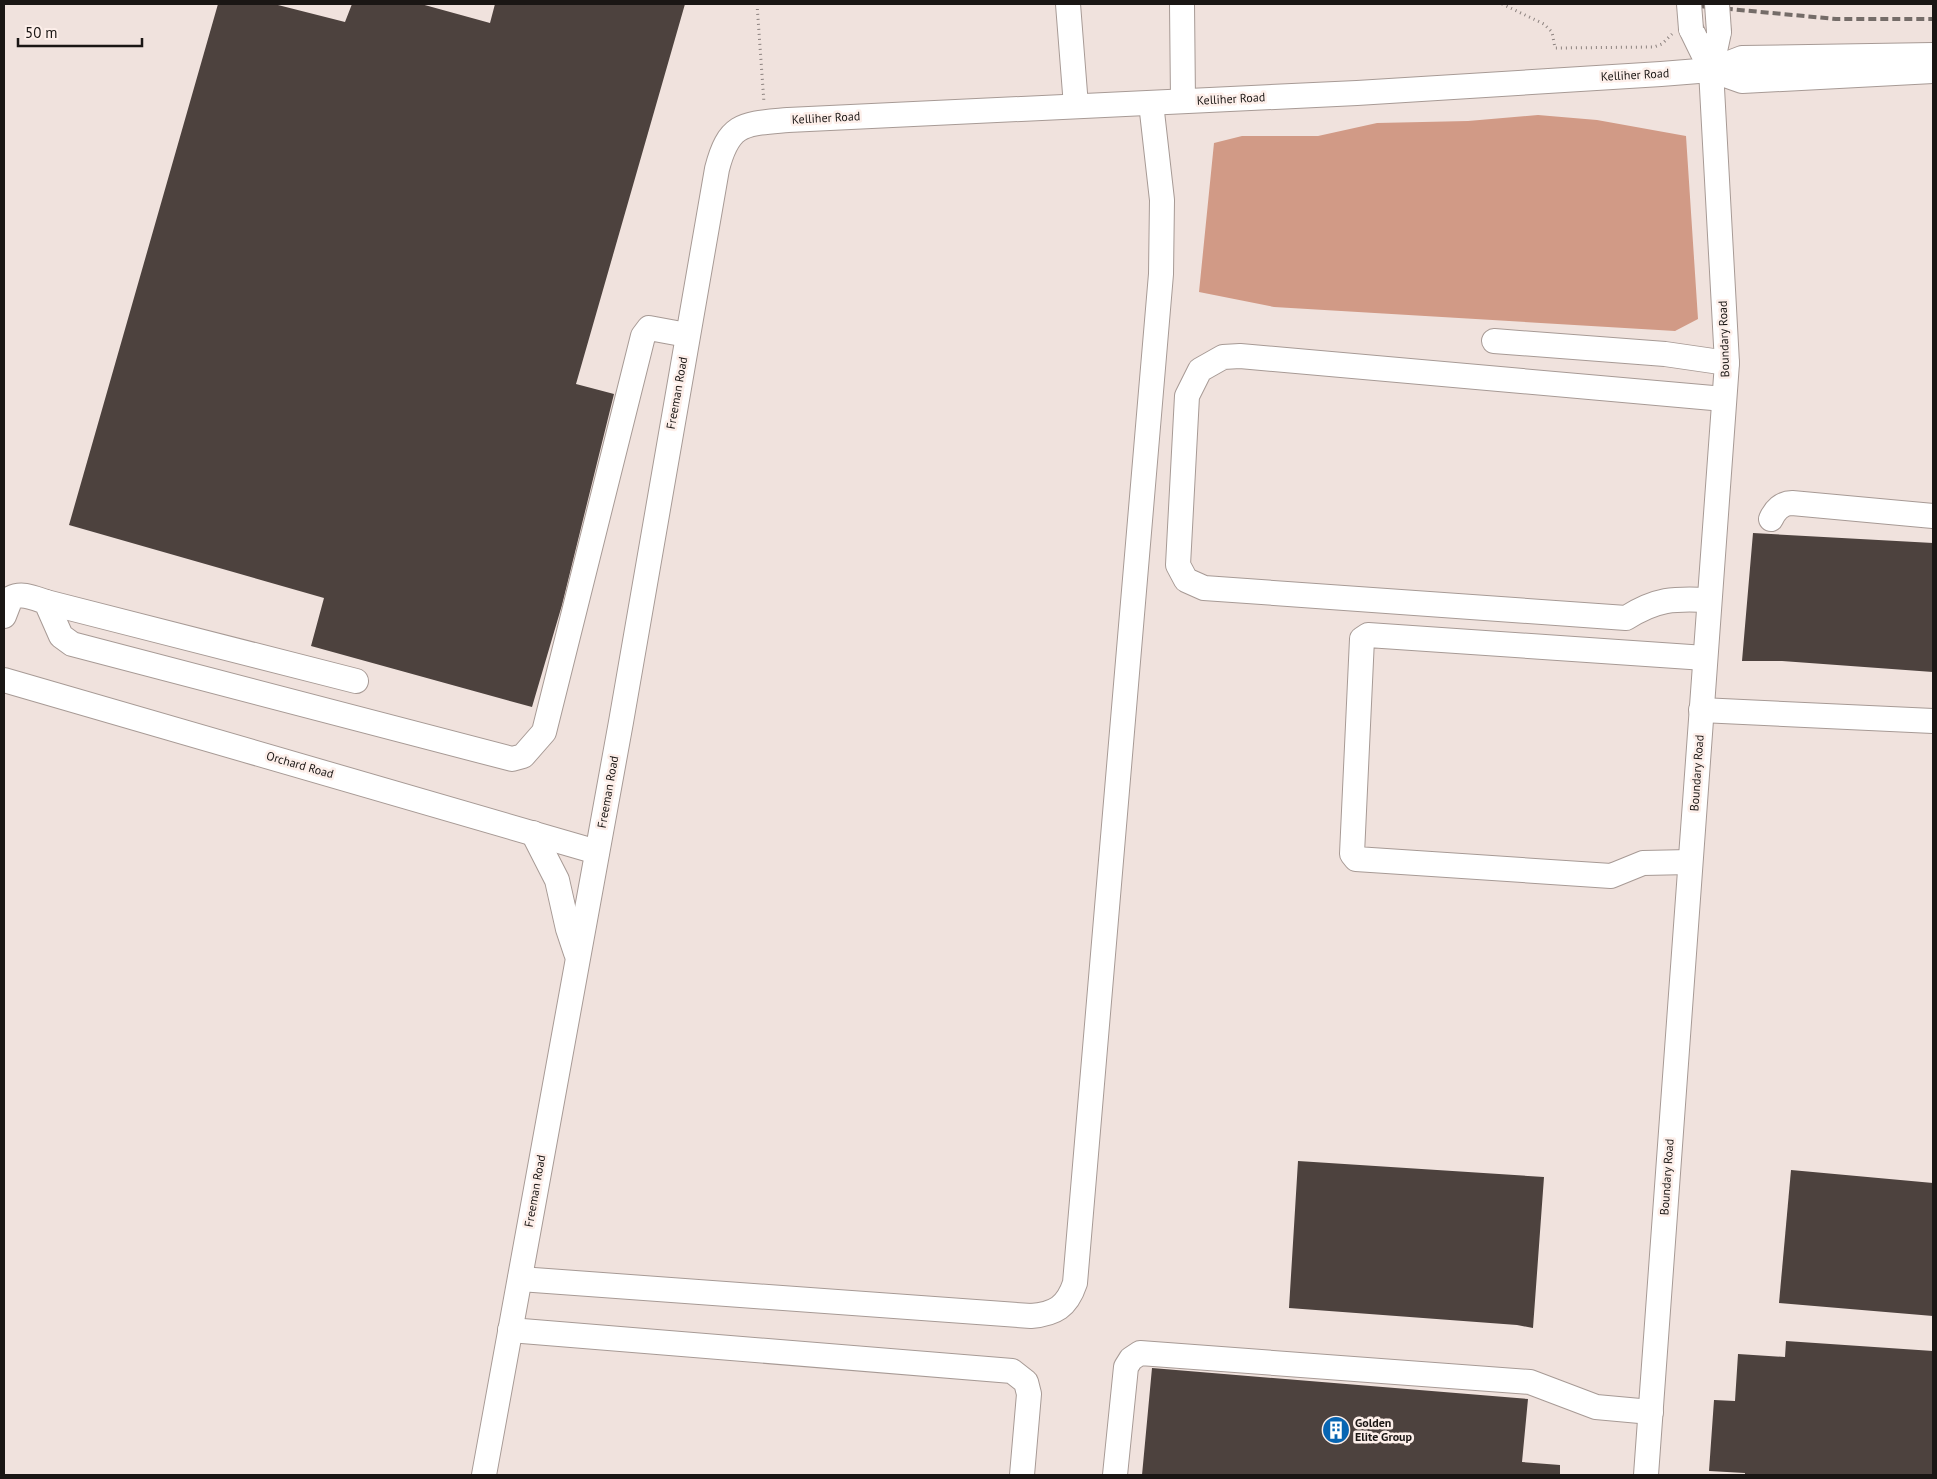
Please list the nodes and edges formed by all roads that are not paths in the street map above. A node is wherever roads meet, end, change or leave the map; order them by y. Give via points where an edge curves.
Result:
1 (1068, 4) edge
2 (1182, 4) edge
3 (1689, 4) edge
4 (1718, 4) edge
5 (1933, 54) edge
6 (1711, 70) junction
7 (1933, 71) edge
8 (1183, 101) junction
9 (1151, 103) junction
10 (1076, 106) junction
11 (758, 123) joint
12 (687, 335) junction
13 (1494, 341) dead end
14 (1727, 363) junction
15 (1724, 399) junction
16 (1933, 516) edge
17 (1771, 519) dead end
18 (1710, 600) junction
19 (46, 602) junction
20 (4, 616) edge
21 (1705, 658) junction
22 (4, 680) edge
23 (356, 681) dead end
24 (1701, 710) junction
25 (1933, 721) edge
26 (533, 833) junction
27 (597, 852) junction
28 (1690, 862) junction
29 (577, 954) junction
30 (520, 1279) junction
31 (510, 1330) junction
32 (1651, 1412) junction
33 (484, 1475) edge
34 (1022, 1475) edge
35 (1115, 1475) edge
36 (1646, 1475) edge

1 - 10 street
2 - 8 street
3 - 6 street, Boundary Road, bridge via 1682,28
4 - 6 street, Boundary Road, bridge via 1719,32
5 - 6 street, Kelliher Road via 1742,58
6 - 7 street, Kelliher Road via 1742,81
6 - 8 street, Kelliher Road
6 - 14 street, Boundary Road
8 - 9 street, Kelliher Road
9 - 10 street, Kelliher Road
9 - 30 street via 1162,200 1161,274 1075,1283 1071,1295 1060,1308 1047,1315 1030,1316
10 - 11 street, Kelliher Road
11 - 12 street, Freeman Road via 736,130 723,146
12 - 19 street via 650,328 643,336 544,732 523,756 512,759 72,644 61,636
12 - 27 street, Freeman Road
13 - 14 street via 1665,354
14 - 15 street, Boundary Road
15 - 18 street, Boundary Road
15 - 18 street via 1240,356 1223,358 1200,370 1187,396 1178,565 1186,580 1204,588 1626,618 1656,602 1681,598
16 - 17 street via 1792,503 1774,512
18 - 21 street, Boundary Road
19 - 20 street via 19,594 8,602
19 - 23 street
21 - 24 street, Boundary Road
21 - 28 street via 1368,635 1362,639 1352,854 1356,860 1611,876 1643,863
22 - 26 street, Orchard Road
24 - 25 street
24 - 28 street, Boundary Road
26 - 27 street, Orchard Road
26 - 29 street via 557,880
27 - 29 street, Freeman Road
28 - 32 street, Boundary Road
29 - 30 street, Freeman Road
30 - 31 street, Freeman Road
31 - 33 street, Freeman Road
31 - 34 street via 1012,1371 1026,1382 1029,1394
32 - 35 street via 1596,1407 1530,1382 1140,1353 1126,1367
32 - 36 street, Boundary Road

